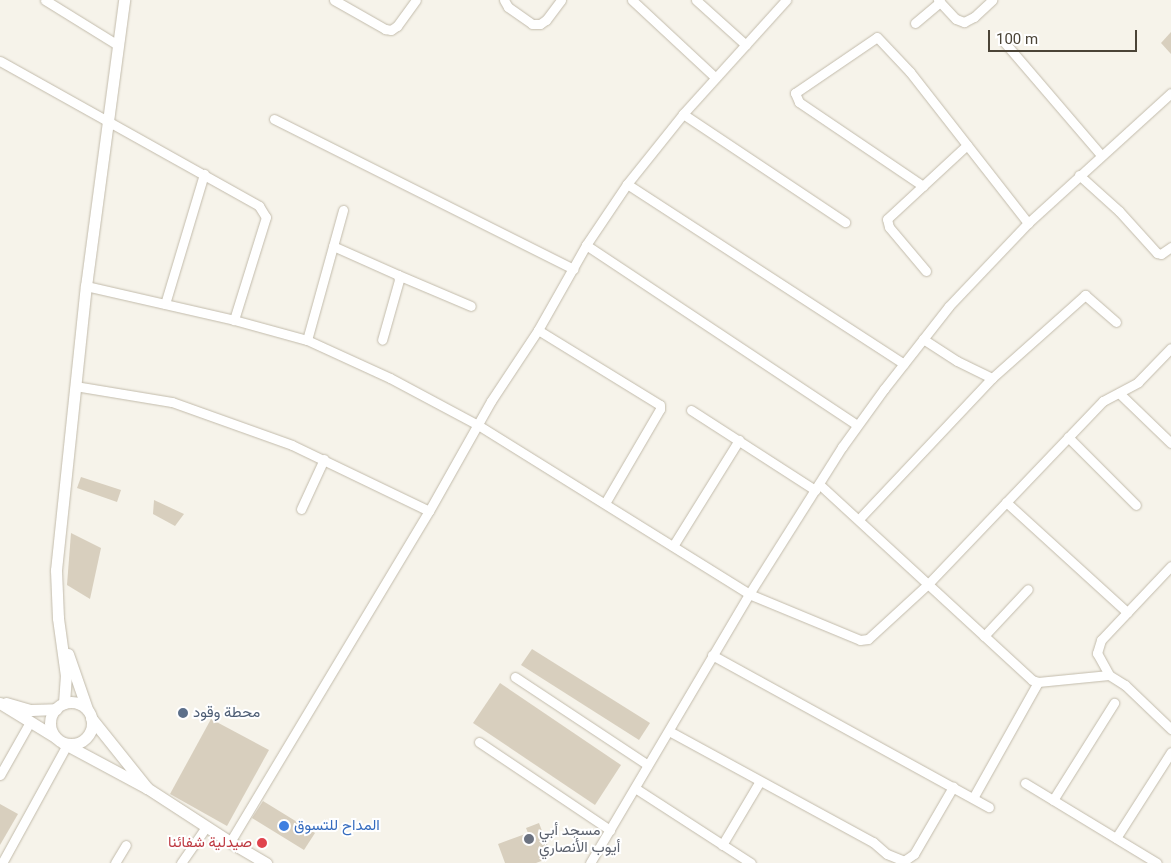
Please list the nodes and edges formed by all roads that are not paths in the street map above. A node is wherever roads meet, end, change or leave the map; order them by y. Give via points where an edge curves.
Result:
1 (45, 0) edge
2 (124, 0) edge
3 (334, 0) edge
4 (416, 0) edge
5 (504, 0) edge
6 (561, 0) edge
7 (632, 0) edge
8 (696, 0) edge
9 (786, 0) edge
10 (992, 0) edge
11 (939, 1) edge
12 (915, 24) dead end
13 (1005, 43) dead end
14 (118, 45) junction
15 (746, 45) junction
16 (0, 61) edge
17 (715, 77) junction
18 (1171, 93) edge
19 (683, 114) junction
20 (274, 119) dead end
21 (108, 122) junction
22 (967, 146) junction
23 (1101, 155) junction
24 (204, 174) junction
25 (1079, 175) junction
26 (627, 184) junction
27 (923, 186) junction
28 (343, 210) dead end
29 (845, 222) dead end
30 (1028, 223) junction
31 (586, 245) junction
32 (333, 246) junction
33 (1171, 247) edge
34 (573, 269) junction
35 (926, 271) dead end
36 (398, 275) junction
37 (86, 286) junction
38 (165, 304) junction
39 (471, 306) dead end
40 (234, 320) junction
41 (1116, 322) dead end
42 (538, 330) junction
43 (923, 339) junction
44 (307, 340) junction
45 (382, 340) dead end
46 (1171, 348) edge
47 (904, 364) junction
48 (992, 378) junction
49 (75, 386) junction
50 (1119, 393) junction
51 (691, 410) dead end
52 (478, 425) junction
53 (857, 425) junction
54 (1068, 437) junction
55 (738, 440) junction
56 (1171, 443) edge
57 (324, 459) junction
58 (817, 487) junction
59 (1006, 502) junction
60 (604, 504) junction
61 (1136, 505) dead end
62 (301, 509) dead end
63 (428, 511) junction
64 (859, 519) junction
65 (673, 546) junction
66 (1171, 566) edge
67 (928, 584) junction
68 (1028, 589) dead end
69 (749, 594) junction
70 (1126, 612) junction
71 (984, 636) junction
72 (62, 639) junction
73 (712, 655) junction
74 (1109, 676) junction
75 (515, 677) dead end
76 (1038, 682) junction
77 (0, 702) edge
78 (1114, 703) dead end
79 (60, 706) junction
80 (89, 714) junction
81 (30, 722) junction
82 (1171, 729) edge
83 (669, 731) junction
84 (62, 741) junction
85 (479, 742) dead end
86 (1171, 752) edge
87 (648, 766) junction
88 (0, 776) edge
89 (760, 780) junction
90 (1025, 783) dead end
91 (953, 787) junction
92 (147, 788) junction
93 (634, 788) junction
94 (973, 798) junction
95 (1053, 800) junction
96 (990, 807) dead end
97 (206, 827) junction
98 (610, 830) junction
99 (1116, 838) junction
100 (230, 842) junction
101 (126, 845) dead end
102 (722, 845) junction
103 (902, 862) edge
104 (2, 863) edge
105 (115, 863) edge
106 (180, 863) edge
107 (266, 863) edge
108 (590, 863) edge
109 (751, 863) edge
110 (1157, 863) edge

1 - 14 street
2 - 14 street
3 - 4 street via 390,30 397,26
5 - 6 street via 532,24 540,24
7 - 17 street
8 - 15 street
9 - 15 street
10 - 11 street via 964,22 956,19
11 - 12 street
13 - 23 street
14 - 21 street
15 - 17 street
16 - 21 street
17 - 19 street
18 - 23 street
19 - 26 street
19 - 29 street
20 - 34 street
21 - 24 street
21 - 37 street
22 - 27 street
22 - 27 street via 910,72 877,37 795,93 799,102
22 - 30 street
23 - 25 street
24 - 38 street
24 - 40 street via 254,202 266,217
25 - 30 street
25 - 33 street via 1119,211 1157,253
26 - 31 street
26 - 47 street
27 - 35 street via 887,219 887,223
28 - 32 street
30 - 43 street via 949,306
31 - 34 street
31 - 53 street
32 - 36 street
32 - 44 street
34 - 42 street
36 - 39 street
36 - 45 street
37 - 38 street
37 - 49 street
38 - 40 street
40 - 44 street
41 - 48 street via 1085,295
42 - 52 street
42 - 60 street via 660,405
43 - 47 street
43 - 48 street
44 - 52 street via 390,378
46 - 50 street via 1138,382
47 - 53 street
48 - 64 street
49 - 57 street via 172,402
49 - 72 street via 56,570
50 - 54 street via 1103,401
50 - 56 street
51 - 55 street
52 - 60 street
52 - 63 street
53 - 58 street
54 - 59 street
54 - 61 street
55 - 58 street
55 - 65 street
57 - 62 street
57 - 63 street
58 - 64 street
58 - 69 street
59 - 67 street
59 - 70 street
60 - 65 street
63 - 100 street
64 - 67 street
65 - 69 street
66 - 70 street
67 - 69 street via 868,639 860,640
67 - 71 street
68 - 71 street
69 - 73 street
70 - 74 street via 1098,645 1097,654
71 - 76 street
72 - 79 street via 66,684
72 - 80 street
73 - 83 street
73 - 91 street
74 - 76 street
74 - 82 street via 1125,685
75 - 87 street
76 - 94 street
77 - 79 street via 31,710
77 - 81 street
78 - 95 street
79 - 80 street via 79,704
79 - 84 street via 50,722
80 - 84 street via 90,732 85,739 76,743
80 - 92 street
81 - 84 street
81 - 88 street
83 - 87 street
83 - 89 street
84 - 92 street
84 - 104 street
85 - 98 street
86 - 99 street
87 - 93 street
89 - 102 street
89 - 103 street via 873,842
90 - 95 street
91 - 94 street
91 - 103 street via 914,854
92 - 97 street
93 - 98 street
93 - 102 street
94 - 96 street
95 - 99 street
97 - 100 street
97 - 106 street
98 - 108 street
99 - 110 street
100 - 107 street
101 - 105 street
102 - 109 street

